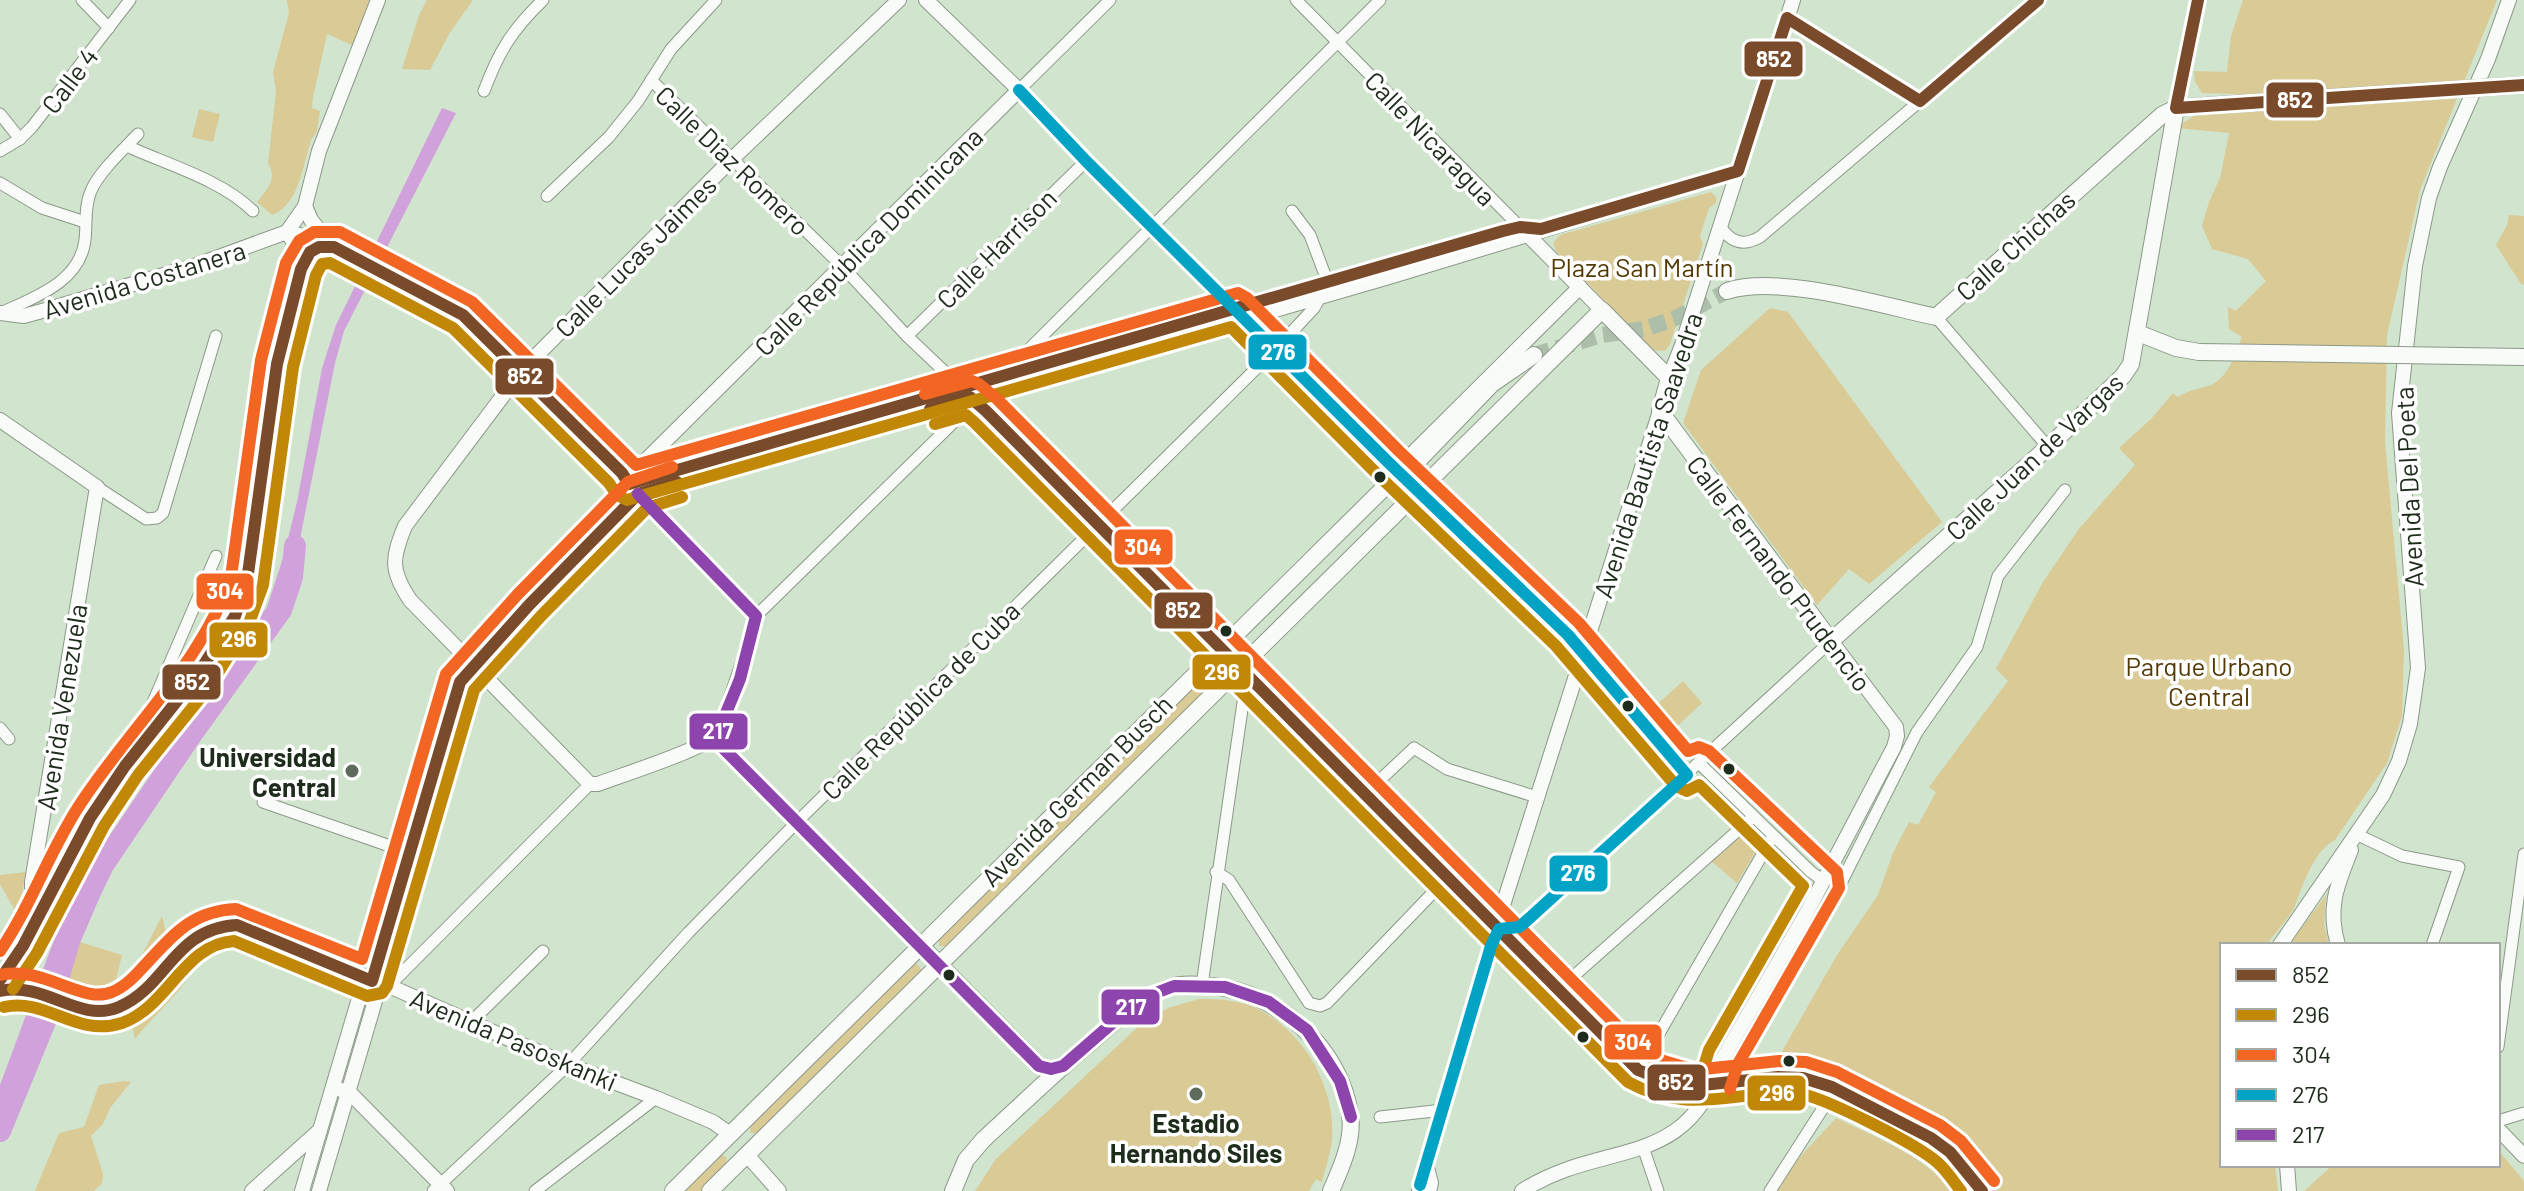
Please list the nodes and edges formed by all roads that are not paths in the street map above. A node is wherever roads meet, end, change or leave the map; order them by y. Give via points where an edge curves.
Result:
1 (82, 0) edge
2 (130, 0) edge
3 (378, 0) edge
4 (543, 0) edge
5 (716, 0) edge
6 (899, 0) edge
7 (926, 0) edge
8 (1110, 0) edge
9 (1296, 0) edge
10 (1380, 0) edge
11 (1793, 0) edge
12 (2038, 0) edge
13 (2198, 0) edge
14 (2509, 0) edge
15 (1787, 18) junction
16 (109, 28) junction
17 (1337, 42) junction
18 (651, 80) junction
19 (2524, 85) edge
20 (1019, 90) junction
21 (484, 91) dead end
22 (1920, 101) junction
23 (2176, 108) junction
24 (0, 114) edge
25 (138, 134) dead end
26 (20, 139) junction
27 (127, 146) junction
28 (0, 151) edge
29 (732, 159) junction
30 (1086, 161) junction
31 (1738, 171) junction
32 (0, 183) edge
33 (547, 196) dead end
34 (305, 206) junction
35 (253, 211) dead end
36 (1292, 211) dead end
37 (85, 222) junction
38 (1153, 225) junction
39 (1720, 226) junction
40 (1530, 230) junction
41 (287, 232) junction
42 (336, 248) junction
43 (842, 266) junction
44 (301, 269) junction
45 (1387, 272) junction
46 (1328, 283) junction
47 (1580, 287) junction
48 (1727, 291) tunnel mouth
49 (1320, 297) junction
50 (1602, 310) junction
51 (0, 313) edge
52 (1240, 313) junction
53 (1936, 317) junction
54 (2138, 333) junction
55 (216, 336) dead end
56 (907, 336) junction
57 (1276, 349) junction
58 (1534, 355) tunnel mouth
59 (2524, 357) edge
60 (520, 374) junction
61 (1669, 378) junction
62 (1003, 382) junction
63 (965, 392) junction
64 (1660, 411) junction
65 (0, 420) edge
66 (2048, 447) junction
67 (1399, 473) junction
68 (97, 487) junction
69 (634, 489) junction
70 (2065, 490) dead end
71 (1418, 491) junction
72 (591, 520) junction
73 (1097, 524) junction
74 (603, 531) junction
75 (216, 556) dead end
76 (524, 600) junction
77 (756, 616) junction
78 (1831, 641) junction
79 (1221, 648) junction
80 (1583, 652) junction
81 (470, 659) junction
82 (1243, 671) junction
83 (0, 728) edge
84 (9, 739) dead end
85 (715, 740) junction
86 (1699, 763) junction
87 (125, 766) junction
88 (1687, 775) junction
89 (590, 784) junction
90 (1365, 794) junction
91 (1537, 797) junction
92 (263, 802) dead end
93 (1753, 817) junction
94 (797, 822) junction
95 (2358, 835) junction
96 (1773, 836) junction
97 (410, 853) junction
98 (2524, 854) edge
99 (1216, 872) junction
100 (1447, 878) junction
101 (1824, 881) junction
102 (33, 927) junction
103 (1499, 929) junction
104 (2281, 943) edge
105 (2337, 943) edge
106 (2433, 943) edge
107 (920, 945) junction
108 (23, 946) junction
109 (543, 951) dead end
110 (939, 964) junction
111 (0, 980) edge
112 (372, 981) junction
113 (1202, 985) junction
114 (389, 986) junction
115 (34, 990) junction
116 (1558, 990) junction
117 (0, 991) edge
118 (471, 1022) junction
119 (2500, 1032) edge
120 (347, 1037) junction
121 (364, 1041) junction
122 (1731, 1059) junction
123 (568, 1065) junction
124 (1039, 1066) junction
125 (1063, 1066) junction
126 (1638, 1070) junction
127 (1741, 1080) junction
128 (1715, 1084) junction
129 (1832, 1087) junction
130 (332, 1088) junction
131 (349, 1092) junction
132 (1036, 1092) junction
133 (656, 1098) junction
134 (1443, 1110) junction
135 (2524, 1113) edge
136 (1380, 1117) dead end
137 (2500, 1120) edge
138 (319, 1130) junction
139 (2500, 1131) edge
140 (336, 1134) junction
141 (730, 1134) junction
142 (1643, 1147) junction
143 (747, 1155) junction
144 (2524, 1156) edge
145 (2287, 1167) edge
146 (303, 1186) edge
147 (320, 1188) edge
148 (440, 1189) edge
149 (1421, 1190) edge
150 (252, 1191) edge
151 (535, 1191) edge
152 (673, 1191) edge
153 (710, 1191) edge
154 (779, 1191) edge
155 (953, 1191) edge
156 (1331, 1191) edge
157 (1522, 1191) edge
158 (1658, 1191) edge
159 (1770, 1191) edge
160 (1982, 1191) edge
161 (2289, 1191) edge

1 - 16 street
2 - 16 street, Calle 4
3 - 34 main road via 319,151
4 - 21 street via 507,39
5 - 18 street via 671,49
6 - 29 main road, Calle Lucas Jaimes
7 - 20 main road
8 - 20 street, Calle República Dominicana
9 - 17 street, Calle Nicaragua
10 - 17 street
11 - 15 main road, Avenida Bautista Saavedra
12 - 22 main road
13 - 23 main road, Calle Juan de Vargas
14 - 95 main road, Avenida Del Poeta via 2440,167 2422,225 2399,413 2417,644 2416,696 2392,778
15 - 22 main road
15 - 31 main road, Avenida Bautista Saavedra
16 - 26 street, Calle 4
17 - 38 street
17 - 40 street, Calle Nicaragua
18 - 29 street, Calle Diaz Romero
18 - 33 street via 609,137
19 - 23 main road, bridge
20 - 30 street
20 - 43 main road, Calle República Dominicana
22 - 39 street via 1760,237 1742,243
23 - 53 main road, Calle Chichas
23 - 54 main road, Calle Juan de Vargas
24 - 26 street
25 - 27 street
26 - 28 street, Calle 4
27 - 35 street via 216,185
27 - 37 street via 91,191
29 - 43 street, Calle Diaz Romero
29 - 60 main road, Calle Lucas Jaimes
30 - 38 street
30 - 56 street, Calle Harrison
31 - 39 main road, Avenida Bautista Saavedra
31 - 40 main road
32 - 37 street via 33,204
34 - 41 main road
34 - 42 main road
36 - 46 street via 1310,235
37 - 51 street via 76,268 37,296
38 - 52 street
38 - 62 street
39 - 61 main road, Avenida Bautista Saavedra
40 - 45 main road
40 - 47 main road, Calle Nicaragua
41 - 42 main road
41 - 44 main road via 301,254
41 - 51 main road, Avenida Costanera via 49,309 24,316
42 - 44 main road via 310,252
42 - 60 main road via 463,315
43 - 56 street, Calle Diaz Romero
43 - 69 main road, Calle República Dominicana via 635,471
44 - 87 main road via 277,364 247,581 235,616 196,677
45 - 46 main road
45 - 49 main road
46 - 52 main road
47 - 50 main road, Calle Nicaragua
47 - 67 main road, Avenida German Busch via 1408,458
48 - 53 main road, Calle Chichas via 1742,286 1792,287
49 - 52 main road
49 - 57 street, Calle República de Cuba
50 - 61 main road, Calle Nicaragua
50 - 71 main road, Avenida German Busch
52 - 57 street
52 - 62 main road
53 - 66 street
54 - 59 main road, bridge via 2199,352
54 - 66 main road, Calle Juan de Vargas via 2123,376
55 - 68 street via 163,513 146,519
56 - 63 street, Calle Diaz Romero
57 - 67 street
57 - 73 street, Calle República de Cuba
58 - 67 main road via 1492,384 1414,465
60 - 69 main road
60 - 81 main road, Calle Lucas Jaimes via 405,526 394,553 396,579 410,600
61 - 64 main road, Avenida Bautista Saavedra
62 - 63 main road
63 - 69 main road
63 - 73 street, Calle Diaz Romero
63 - 77 street via 963,413
64 - 78 main road, Calle Fernando Prudencio
64 - 80 main road, Avenida Bautista Saavedra
65 - 68 main road
66 - 78 main road, Calle Juan de Vargas
67 - 71 main road
67 - 79 main road, Avenida German Busch
68 - 102 main road, Avenida Venezuela via 32,882
69 - 72 main road
69 - 74 main road
69 - 77 main road
70 - 122 street via 1998,576 1977,647 1917,732 1835,895
71 - 80 street
71 - 82 main road, Avenida German Busch
72 - 74 main road
72 - 76 main road
73 - 79 street, Calle Diaz Romero
73 - 94 street, Calle República de Cuba
74 - 76 main road
75 - 87 street
76 - 81 main road
77 - 85 main road
78 - 86 street, Calle Juan de Vargas
78 - 101 main road, Calle Fernando Prudencio via 1890,718 1897,736
79 - 82 main road
79 - 107 main road, Avenida German Busch
80 - 88 street
80 - 91 main road, Avenida Bautista Saavedra
81 - 89 main road, Calle Lucas Jaimes
81 - 97 main road
82 - 90 street
82 - 99 street
82 - 110 main road, Avenida German Busch
83 - 84 street
85 - 89 main road
85 - 94 main road
86 - 88 street, Calle Juan de Vargas
86 - 93 street
87 - 102 main road via 90,818
88 - 103 street via 1524,923
89 - 114 street
90 - 91 street via 1414,748 1447,769
90 - 100 street
91 - 103 main road, Avenida Bautista Saavedra
92 - 97 street
93 - 96 street
93 - 116 street
94 - 107 main road
94 - 123 street, Calle República de Cuba
95 - 104 main road, Avenida Del Poeta
95 - 105 main road, Avenida Del Poeta via 2332,909
95 - 106 street via 2402,856 2459,867
96 - 101 street
96 - 126 street
97 - 112 main road
98 - 119 street
99 - 100 street via 1229,880 1309,1003 1320,1006
99 - 113 street
100 - 103 street
101 - 122 main road
102 - 108 main road
103 - 116 main road
103 - 134 main road, Avenida Bautista Saavedra
107 - 110 main road
107 - 141 main road, Avenida German Busch
108 - 111 main road
108 - 115 main road via 23,976
109 - 118 street
110 - 124 main road
110 - 143 main road, Avenida German Busch
112 - 114 main road, Avenida Pasoskanki
112 - 115 main road, Avenida Pasoskanki via 227,924 213,926 192,941 120,1007 89,1012
112 - 120 main road via 360,995
112 - 121 main road via 375,1001
113 - 125 main road via 1174,986 1140,999
113 - 156 main road via 1248,993 1289,1015 1307,1030 1340,1081 1351,1117 1345,1156
114 - 118 main road, Avenida Pasoskanki
115 - 117 main road, Avenida Pasoskanki
116 - 126 main road
118 - 123 main road, Avenida Pasoskanki
120 - 121 main road
120 - 130 main road
121 - 131 main road
122 - 127 main road via 1729,1072
122 - 128 main road
123 - 133 main road, Avenida Pasoskanki
123 - 148 street, Calle República de Cuba
124 - 125 main road
124 - 132 main road
125 - 132 main road
126 - 128 main road via 1693,1086
127 - 128 main road
127 - 129 main road via 1803,1078
128 - 142 main road via 1677,1132
129 - 159 street
129 - 160 main road via 1931,1138 1957,1159
130 - 131 main road
130 - 138 main road
131 - 140 main road
131 - 148 main road
132 - 155 main road via 966,1160
133 - 141 main road, Avenida Pasoskanki
133 - 151 street
134 - 136 street
134 - 149 main road, Avenida Bautista Saavedra
135 - 137 street
138 - 140 main road
138 - 146 main road
138 - 150 main road
139 - 144 main road
140 - 147 main road
141 - 143 main road
141 - 152 main road, Avenida German Busch
142 - 157 main road via 1575,1167
142 - 158 street
143 - 153 main road, Avenida German Busch
143 - 154 main road
145 - 161 main road
146 - 147 main road

